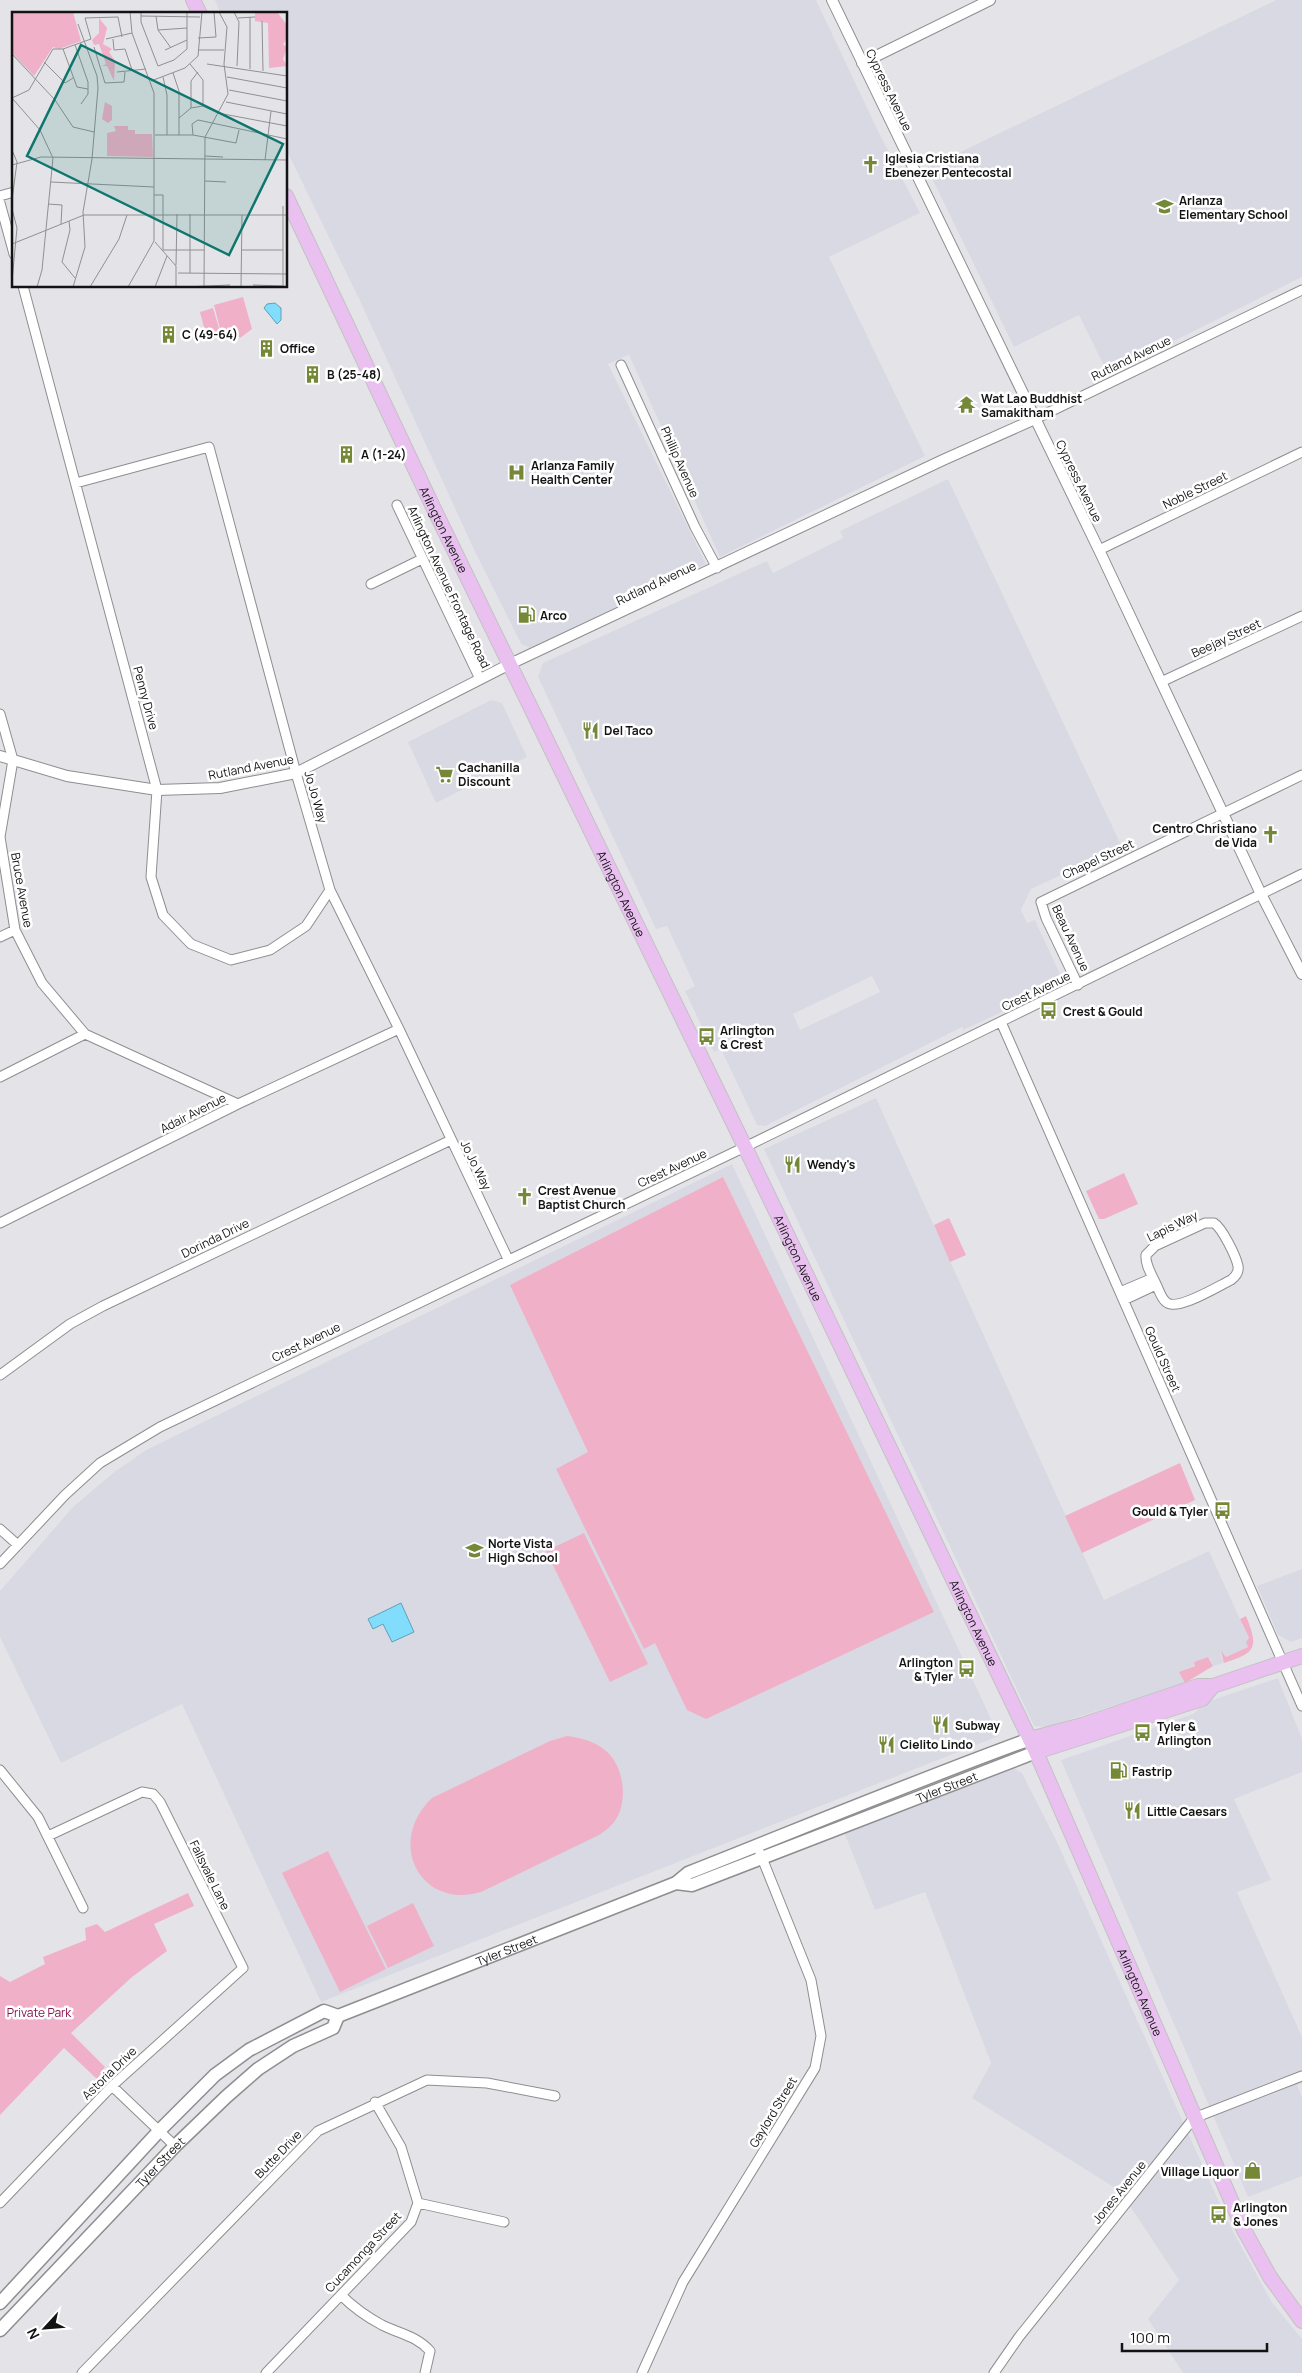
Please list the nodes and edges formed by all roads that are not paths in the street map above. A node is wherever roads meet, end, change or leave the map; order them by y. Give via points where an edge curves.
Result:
1 (193, 0) edge
2 (832, 0) edge
3 (990, 0) edge
4 (199, 12) edge
5 (862, 63) junction
6 (288, 200) edge
7 (0, 203) edge
8 (12, 247) edge
9 (24, 288) edge
10 (1302, 290) edge
11 (621, 365) dead end
12 (1035, 419) junction
13 (1302, 452) edge
14 (76, 483) junction
15 (397, 506) dead end
16 (1098, 550) junction
17 (422, 559) junction
18 (717, 568) junction
19 (371, 584) dead end
20 (1302, 616) edge
21 (510, 664) junction
22 (480, 679) junction
23 (1162, 682) junction
24 (0, 714) edge
25 (0, 756) edge
26 (13, 760) junction
27 (296, 773) junction
28 (1302, 775) edge
29 (157, 790) junction
30 (1223, 812) junction
31 (1302, 874) edge
32 (330, 890) junction
33 (1261, 894) junction
34 (1041, 902) joint
35 (15, 930) junction
36 (0, 937) edge
37 (1302, 974) edge
38 (1078, 985) junction
39 (1001, 1022) junction
40 (399, 1029) junction
41 (85, 1034) junction
42 (0, 1077) edge
43 (238, 1104) junction
44 (451, 1140) junction
45 (745, 1147) junction
46 (0, 1223) edge
47 (508, 1259) junction
48 (1154, 1281) junction
49 (1122, 1296) junction
50 (0, 1374) edge
51 (0, 1529) edge
52 (18, 1545) junction
53 (0, 1564) edge
54 (1302, 1656) edge
55 (1283, 1662) junction
56 (1213, 1686) junction
57 (1302, 1706) edge
58 (1030, 1739) junction
59 (1036, 1752) junction
60 (0, 1771) edge
61 (48, 1836) junction
62 (759, 1851) junction
63 (83, 1908) dead end
64 (243, 1968) joint
65 (338, 2016) junction
66 (1302, 2076) edge
67 (112, 2086) junction
68 (555, 2096) dead end
69 (375, 2102) junction
70 (1194, 2118) junction
71 (160, 2130) junction
72 (175, 2146) junction
73 (0, 2203) edge
74 (418, 2203) junction
75 (504, 2222) dead end
76 (341, 2295) junction
77 (0, 2303) edge
78 (1302, 2321) edge
79 (0, 2330) edge
80 (82, 2373) edge
81 (266, 2373) edge
82 (425, 2373) edge
83 (642, 2373) edge
84 (994, 2373) edge

1 - 4 main road
2 - 5 street, Cypress Avenue
3 - 5 street
5 - 12 street, Cypress Avenue
6 - 21 main road, Arlington Avenue
7 - 8 street
9 - 14 street, Penny Drive
10 - 12 street, Rutland Avenue
11 - 18 street, Phillip Avenue
12 - 16 street, Cypress Avenue
12 - 18 street, Rutland Avenue
13 - 16 street, Noble Street
14 - 27 street, Jo Jo Way via 210,447
14 - 29 street, Penny Drive
15 - 17 street, Arlington Avenue Frontage Road
16 - 23 street, Cypress Avenue
17 - 19 street
17 - 22 street, Arlington Avenue Frontage Road
18 - 21 street, Rutland Avenue
20 - 23 street, Beejay Street
21 - 22 street, Rutland Avenue
21 - 45 main road, Arlington Avenue
22 - 27 street, Rutland Avenue
23 - 30 street, Cypress Avenue
24 - 26 street, Bruce Avenue
25 - 26 street, Rutland Avenue
26 - 29 street, Rutland Avenue via 67,776
26 - 35 street, Bruce Avenue via 0,837
27 - 29 street, Rutland Avenue via 220,788
27 - 32 street, Jo Jo Way
28 - 30 street, Chapel Street
29 - 32 street, Penny Drive via 151,877 163,915 191,944 231,960 270,950 306,926
30 - 33 street, Cypress Avenue
30 - 34 street, Chapel Street
31 - 33 street, Crest Avenue
32 - 40 street, Jo Jo Way
33 - 37 street, Cypress Avenue
33 - 38 street, Crest Avenue
34 - 38 street, Beau Avenue
35 - 36 street
35 - 41 street, Bruce Avenue via 42,983
38 - 39 street, Crest Avenue
39 - 45 street, Crest Avenue
39 - 49 street, Gould Street
40 - 43 street, Adair Avenue
40 - 44 street, Jo Jo Way
41 - 42 street
41 - 43 street, Bruce Avenue
43 - 46 street, Adair Avenue
44 - 47 street, Jo Jo Way
44 - 50 street, Dorinda Drive via 102,1306 70,1324
45 - 47 street, Crest Avenue
45 - 58 main road, Arlington Avenue
47 - 52 street, Crest Avenue via 139,1438 90,1471
48 - 48 street, Lapis Way via 1146,1255 1154,1246 1205,1223 1211,1222 1222,1230 1238,1266 1231,1280 1182,1304 1164,1300
48 - 49 street
49 - 55 street, Gould Street
51 - 52 street
52 - 53 street, Crest Avenue
54 - 55 main road, Tyler Street
55 - 56 main road, Tyler Street
55 - 57 street, Gould Street
56 - 58 main road, Tyler Street via 1198,1686 1082,1726
56 - 59 main road, Tyler Street via 1202,1699
58 - 59 main road, Arlington Avenue
58 - 62 main road, Tyler Street via 889,1792
59 - 62 main road, Tyler Street
59 - 70 main road, Arlington Avenue
60 - 61 street via 28,1802
61 - 63 street
61 - 64 street, Fallsvale Lane via 142,1792 153,1794 160,1802
62 - 65 main road, Tyler Street via 692,1885 676,1883
62 - 83 street, Gaylord Street via 811,1980 820,2036 814,2068 683,2282
64 - 67 street, Astoria Drive
65 - 71 main road, Tyler Street via 324,2011 249,2050 215,2075
65 - 72 main road, Tyler Street via 333,2028 293,2046 258,2069
66 - 70 street, Jones Avenue
67 - 71 street
67 - 73 street, Astoria Drive
68 - 69 street, Butte Drive via 487,2083 427,2080
69 - 74 street via 401,2147
69 - 80 street, Butte Drive via 318,2131
70 - 78 main road, Arlington Avenue via 1244,2230 1270,2277
70 - 84 street, Jones Avenue via 1018,2337
71 - 72 street
71 - 77 main road, Tyler Street
72 - 79 main road, Tyler Street
74 - 75 street
74 - 76 street, Cucamonga Street via 410,2222
76 - 81 street, Cucamonga Street
76 - 82 street via 383,2326 421,2340 430,2351

